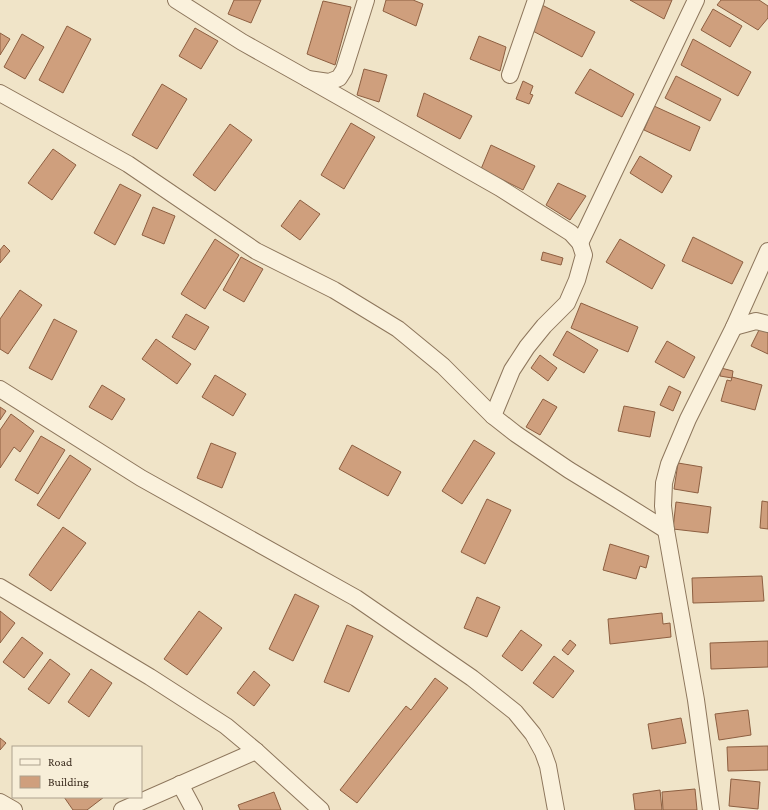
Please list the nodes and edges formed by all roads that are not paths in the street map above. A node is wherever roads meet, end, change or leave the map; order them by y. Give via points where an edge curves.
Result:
1 (176, 0) edge
2 (366, 0) edge
3 (536, 0) edge
4 (696, 0) edge
5 (510, 75) dead end
6 (308, 79) junction
7 (0, 93) edge
8 (580, 243) junction
9 (768, 251) edge
10 (768, 324) edge
11 (734, 327) junction
12 (0, 389) edge
13 (493, 416) junction
14 (666, 530) junction
15 (0, 587) edge
16 (256, 750) junction
17 (180, 784) junction
18 (0, 802) edge
19 (14, 810) edge
20 (122, 810) edge
21 (194, 810) edge
22 (321, 810) edge
23 (556, 810) edge
24 (711, 810) edge

1 - 6 street via 242,42
2 - 6 street via 344,70 339,78 329,82
3 - 5 street
4 - 8 street
6 - 8 street via 500,188 571,232
7 - 13 street via 128,164 256,251 334,290 398,329 443,366
8 - 13 street via 584,255 567,303 527,347 512,370
9 - 11 street
10 - 11 street via 756,321
11 - 14 street via 688,419 669,464 664,483
12 - 23 street via 141,478 356,598 472,678 515,712 533,734 548,766
13 - 14 street via 568,470
14 - 24 street via 696,700
15 - 16 street via 150,677 226,726
16 - 17 street
16 - 22 street
17 - 20 street
17 - 21 street
18 - 19 street

